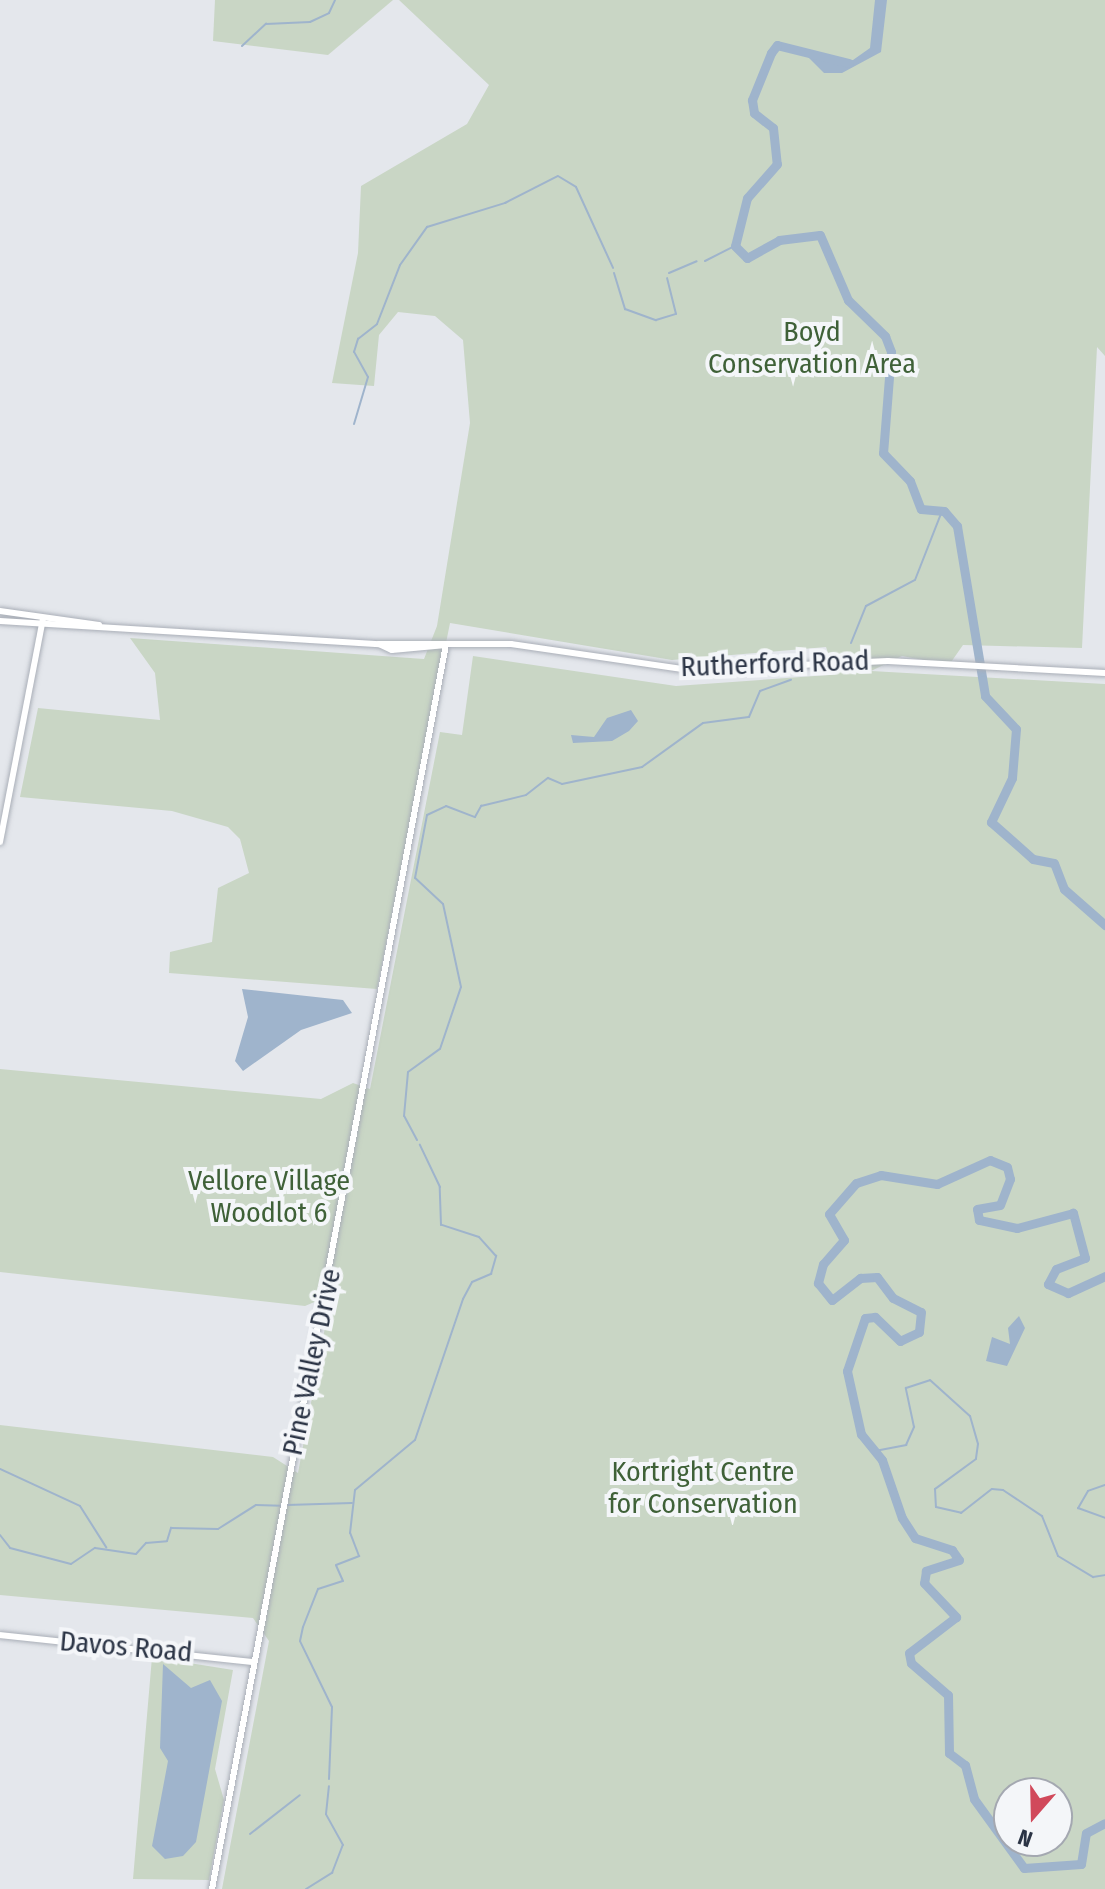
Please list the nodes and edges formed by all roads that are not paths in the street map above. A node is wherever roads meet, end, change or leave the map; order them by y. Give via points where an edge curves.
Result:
1 (0, 611) edge
2 (0, 621) edge
3 (42, 622) junction
4 (103, 626) junction
5 (379, 644) junction
6 (446, 645) junction
7 (1105, 673) edge
8 (0, 842) edge
9 (0, 1635) edge
10 (252, 1662) junction
11 (212, 1889) edge

1 - 4 street, Rutherford Road
2 - 3 street, Rutherford Road
3 - 4 street, Rutherford Road
3 - 8 street
4 - 5 street, Rutherford Road
5 - 6 street, Rutherford Road
5 - 6 street, Rutherford Road via 392,650
6 - 7 street, Rutherford Road via 511,644 689,670 947,666
6 - 10 street, Pine Valley Drive via 346,1198
9 - 10 street, Davos Road
10 - 11 street, Pine Valley Drive

